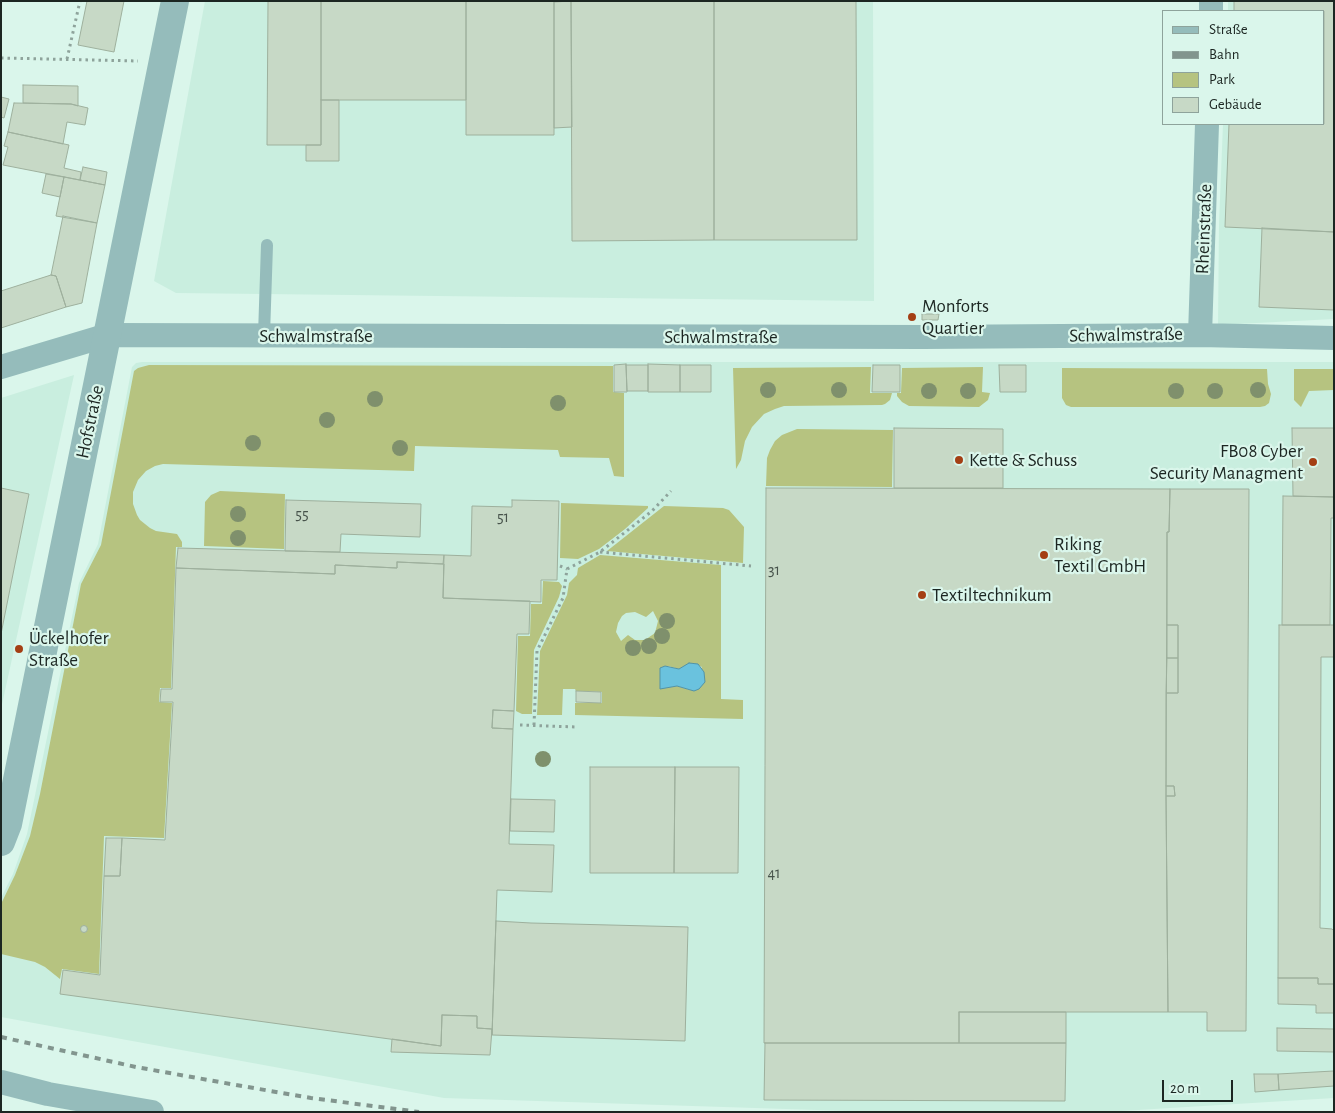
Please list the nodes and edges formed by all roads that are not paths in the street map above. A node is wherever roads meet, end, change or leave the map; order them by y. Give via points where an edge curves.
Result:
1 (175, 1) edge
2 (1207, 125) edge
3 (267, 245) dead end
4 (108, 334) junction
5 (264, 335) junction
6 (1200, 335) junction
7 (1334, 338) edge
8 (1, 367) edge
9 (1, 842) edge
10 (1, 1082) edge
11 (152, 1112) edge

1 - 4 street, Hofstraße
2 - 6 street, Rheinstraße
3 - 5 lane
4 - 5 street, Schwalmstraße
4 - 8 street
4 - 9 street, Hofstraße via 8,824
5 - 6 street, Schwalmstraße
6 - 7 street, Schwalmstraße
10 - 11 street via 48,1094

